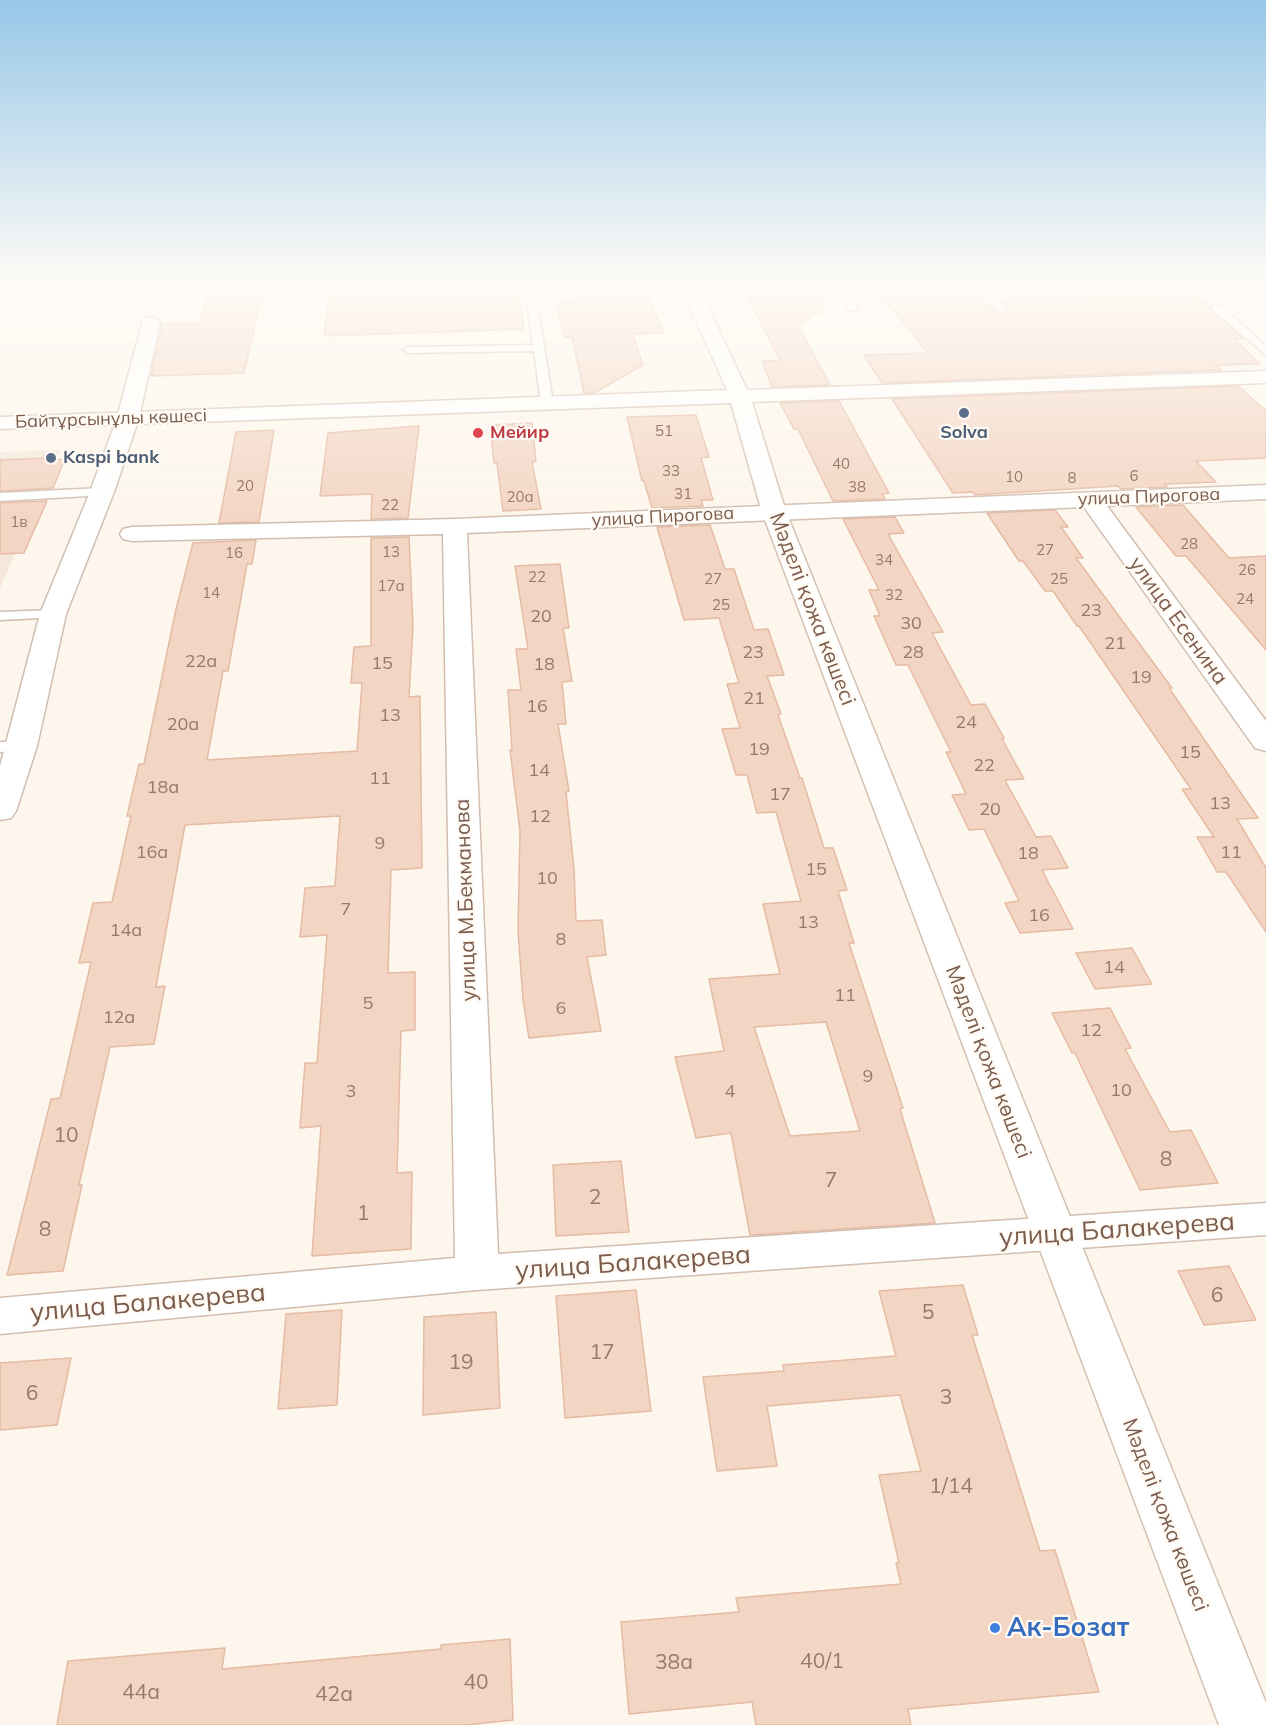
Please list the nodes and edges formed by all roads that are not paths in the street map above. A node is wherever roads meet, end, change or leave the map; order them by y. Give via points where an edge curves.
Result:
1 (141, 364) edge
2 (541, 364) edge
3 (725, 364) edge
4 (1265, 378) edge
5 (740, 396) junction
6 (547, 403) junction
7 (128, 418) junction
8 (0, 423) edge
9 (102, 492) junction
10 (1266, 492) edge
11 (0, 497) edge
12 (1090, 499) junction
13 (774, 512) junction
14 (455, 526) junction
15 (132, 534) dead end
16 (53, 614) junction
17 (0, 616) edge
18 (1266, 742) edge
19 (11, 747) edge
20 (0, 811) edge
21 (1266, 1219) edge
22 (1056, 1234) junction
23 (477, 1273) junction
24 (0, 1316) edge
25 (1247, 1725) edge

1 - 7 street
2 - 6 lane
3 - 5 street, Мәделі қожа көшесі
4 - 5 street, Байтұрсынұлы көшесі
5 - 6 street, Байтұрсынұлы көшесі
5 - 13 street, Мәделі қожа көшесі
6 - 7 street, Байтұрсынұлы көшесі
7 - 8 street, Байтұрсынұлы көшесі
7 - 9 street
9 - 11 lane
9 - 16 street
10 - 12 street, улица Пирогова
12 - 13 street, улица Пирогова
12 - 18 street, улица Есенина
13 - 14 street, улица Пирогова
13 - 22 street, Мәделі қожа көшесі
14 - 15 street, улица Пирогова
14 - 23 street, улица М.Бекманова
16 - 17 lane
16 - 19 street
19 - 20 street
21 - 22 street, улица Балакерева
22 - 23 street, улица Балакерева
22 - 25 street, Мәделі қожа көшесі
23 - 24 street, улица Балакерева

